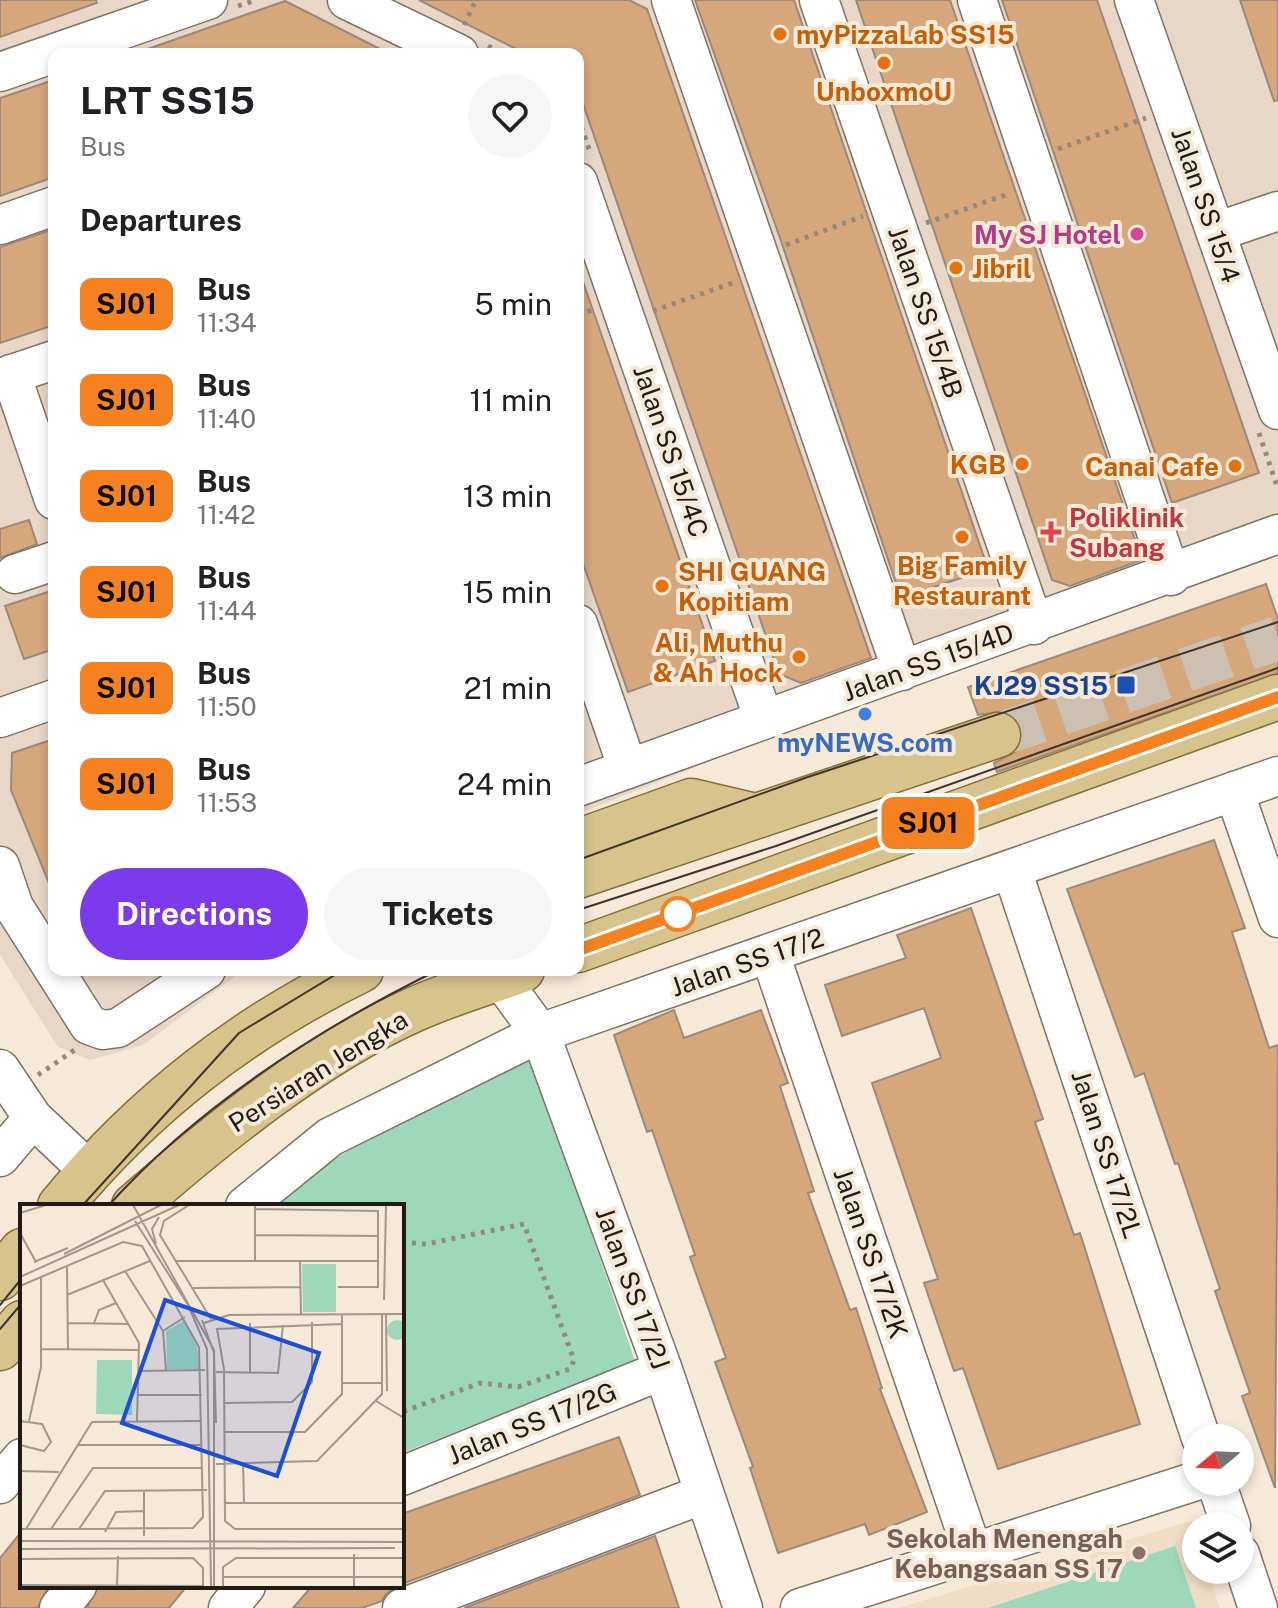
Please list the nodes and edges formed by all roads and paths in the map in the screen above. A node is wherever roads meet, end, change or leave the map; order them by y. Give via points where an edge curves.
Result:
1 (208, 0) edge
2 (347, 0) edge
3 (476, 0) edge
4 (671, 0) edge
5 (819, 0) edge
6 (977, 0) edge
7 (1134, 0) edge
8 (460, 43) edge
9 (69, 48) edge
10 (48, 55) edge
11 (0, 72) edge
12 (1173, 109) junction
13 (1034, 171) junction
14 (584, 199) edge
15 (48, 208) edge
16 (1278, 211) edge
17 (895, 223) junction
18 (0, 225) edge
19 (1216, 232) junction
20 (762, 263) junction
21 (626, 320) junction
22 (1268, 352) edge
23 (48, 362) edge
24 (5, 376) edge
25 (1278, 410) edge
26 (48, 485) edge
27 (1278, 534) edge
28 (48, 563) edge
29 (15, 574) dead end
30 (1171, 576) junction
31 (1034, 625) junction
32 (584, 641) edge
33 (902, 671) junction
34 (1278, 697) edge
35 (48, 701) edge
36 (0, 718) edge
37 (764, 720) junction
38 (998, 735) tunnel mouth
39 (628, 769) junction
40 (1278, 776) edge
41 (584, 785) edge
42 (1234, 791) junction
43 (755, 816) junction
44 (584, 846) edge
45 (0, 866) edge
46 (1012, 870) junction
47 (584, 874) edge
48 (1278, 918) edge
49 (584, 948) edge
50 (770, 954) junction
51 (48, 960) edge
52 (58, 976) edge
53 (197, 976) edge
54 (351, 976) edge
55 (506, 976) edge
56 (512, 976) edge
57 (540, 1033) junction
58 (65, 1057) dead end
59 (48, 1068) dead end
60 (0, 1069) edge
61 (33, 1118) junction
62 (0, 1157) edge
63 (89, 1171) junction
64 (62, 1204) edge
65 (136, 1204) edge
66 (247, 1204) edge
67 (404, 1242) edge
68 (20, 1253) edge
69 (0, 1278) edge
70 (20, 1325) edge
71 (0, 1348) edge
72 (663, 1370) junction
73 (404, 1411) edge
74 (1196, 1424) edge
75 (20, 1460) edge
76 (404, 1475) edge
77 (0, 1484) edge
78 (1182, 1486) edge
79 (704, 1494) junction
80 (973, 1553) junction
81 (1250, 1584) edge
82 (75, 1588) edge
83 (244, 1588) edge
84 (59, 1608) edge
85 (228, 1608) edge
86 (402, 1608) edge
87 (743, 1608) edge
88 (800, 1608) edge
89 (1258, 1608) edge

1 - 9 street
2 - 8 street
3 - 8 path
4 - 20 street
5 - 17 street, Jalan SS 15/4B
6 - 13 street
7 - 12 street, Jalan SS 15/4
10 - 11 street
12 - 13 path
12 - 19 street, Jalan SS 15/4
13 - 17 path
13 - 30 street
14 - 21 street, Jalan SS 15/4C
15 - 18 street
16 - 19 street
17 - 20 path via 876,212
17 - 31 street, Jalan SS 15/4B
19 - 22 street, Jalan SS 15/4
20 - 21 path
20 - 33 street
21 - 37 street, Jalan SS 15/4C
22 - 25 street, Jalan SS 15/4
23 - 24 street
24 - 26 street
27 - 30 street, Jalan SS 15/4D
28 - 29 street
30 - 31 street, Jalan SS 15/4D
31 - 33 street, Jalan SS 15/4D
32 - 39 street
33 - 37 street, Jalan SS 15/4D
34 - 49 main road
35 - 36 street
37 - 39 street, Jalan SS 15/4D
38 - 43 main road
39 - 41 street, Jalan SS 15/4D
40 - 42 street, Jalan SS 17/2
42 - 46 street, Jalan SS 17/2
42 - 48 street
43 - 44 main road via 691,801 591,837
43 - 47 main road
45 - 51 street via 14,907
46 - 50 street, Jalan SS 17/2
46 - 74 street, Jalan SS 17/2L
50 - 57 street, Jalan SS 17/2
50 - 80 street, Jalan SS 17/2K
52 - 53 street via 89,1025 103,1030 118,1028
54 - 63 main road via 250,1034 163,1096
55 - 65 main road, Persiaran Jengka via 412,1010 321,1062 207,1142
56 - 57 street, Jalan SS 17/2J
57 - 66 street, Jalan SS 17/2 via 330,1137
57 - 72 street, Jalan SS 17/2J
58 - 59 path
60 - 61 street
61 - 62 street
61 - 63 street
63 - 64 main road
67 - 73 path via 426,1244 524,1224 574,1360 570,1369 518,1387 480,1383
68 - 69 main road
70 - 71 main road
72 - 76 street, Jalan SS 17/2G
72 - 79 street, Jalan SS 17/2J
75 - 77 street
78 - 80 street
79 - 86 street
79 - 87 street, Jalan SS 17/2J
80 - 88 street
81 - 89 street
82 - 84 street
83 - 85 street

